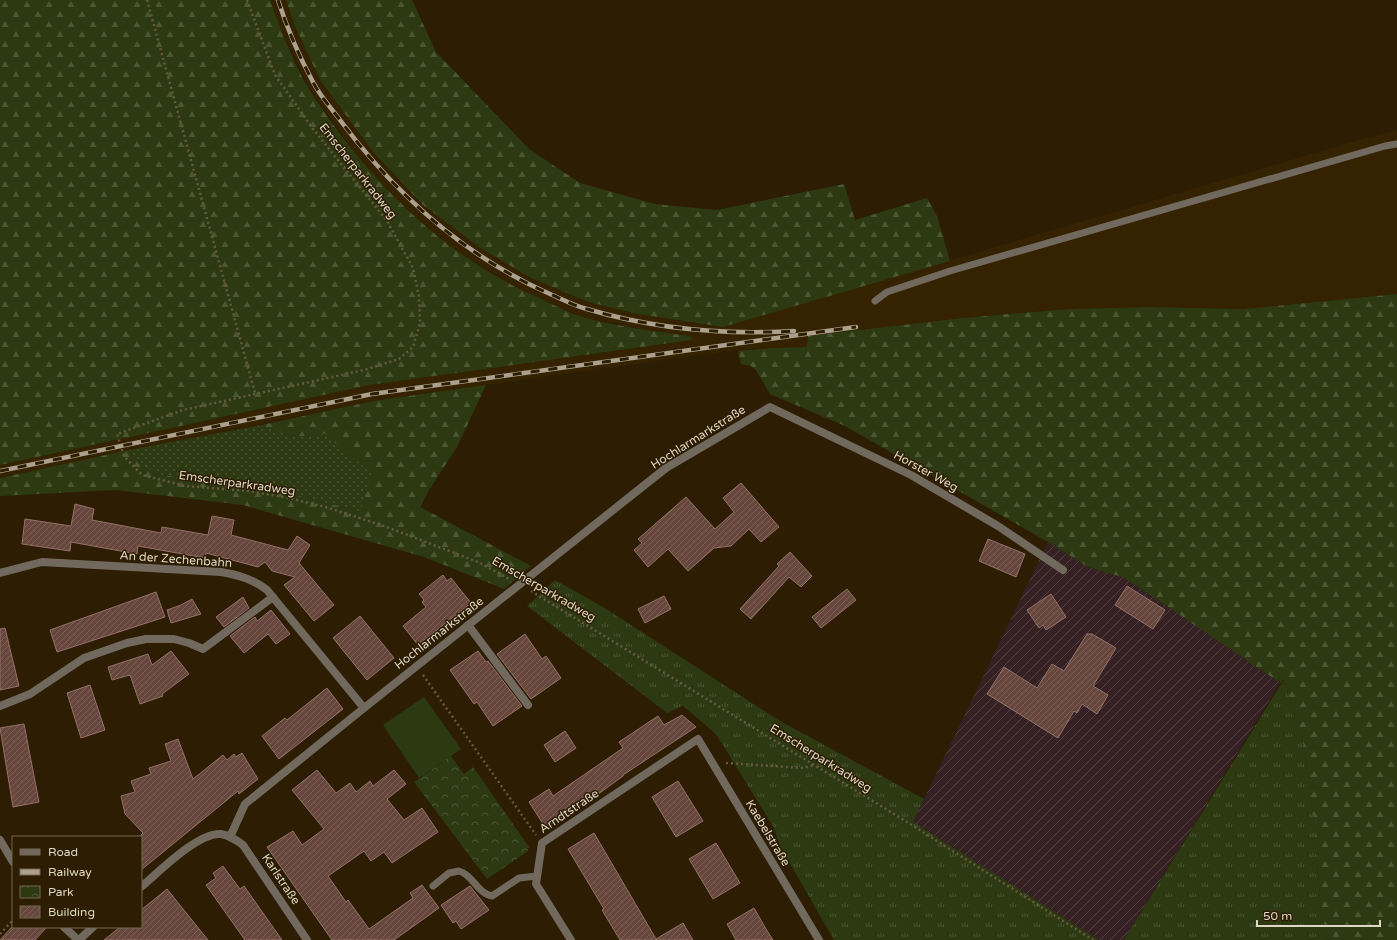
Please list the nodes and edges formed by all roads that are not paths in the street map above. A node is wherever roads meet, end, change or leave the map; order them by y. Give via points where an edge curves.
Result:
1 (1397, 144) edge
2 (875, 301) dead end
3 (770, 407) joint
4 (1063, 570) dead end
5 (0, 573) edge
6 (272, 597) junction
7 (468, 625) junction
8 (528, 705) dead end
9 (0, 706) edge
10 (364, 708) junction
11 (698, 739) joint
12 (230, 837) junction
13 (0, 840) edge
14 (12, 860) edge
15 (537, 876) junction
16 (142, 886) edge
17 (433, 886) dead end
18 (65, 928) edge
19 (92, 928) edge
20 (79, 940) edge
21 (308, 940) edge
22 (571, 940) edge
23 (819, 940) edge

1 - 2 lane via 950,271 888,292
3 - 4 street, Horster Weg via 911,475 998,526
3 - 7 street, Hochlarmarkstraße via 666,468
5 - 6 street, An der Zechenbahn via 42,562 221,572 258,583
6 - 9 street via 203,649 174,639 146,639 127,643 84,658 30,694
6 - 10 street, An der Zechenbahn
7 - 8 street
7 - 10 street, Hochlarmarkstraße
10 - 12 street, Hochlarmarkstraße via 245,804
11 - 15 street, Arndtstraße via 542,843
11 - 23 street, Kaebelstraße
12 - 16 street via 215,834 200,839
12 - 21 street, Karlstraße via 243,845
13 - 14 street
15 - 17 lane via 519,878 492,896 484,894 472,878 459,870 449,873
15 - 22 street, Arndtstraße via 536,884
18 - 20 street
19 - 20 street

